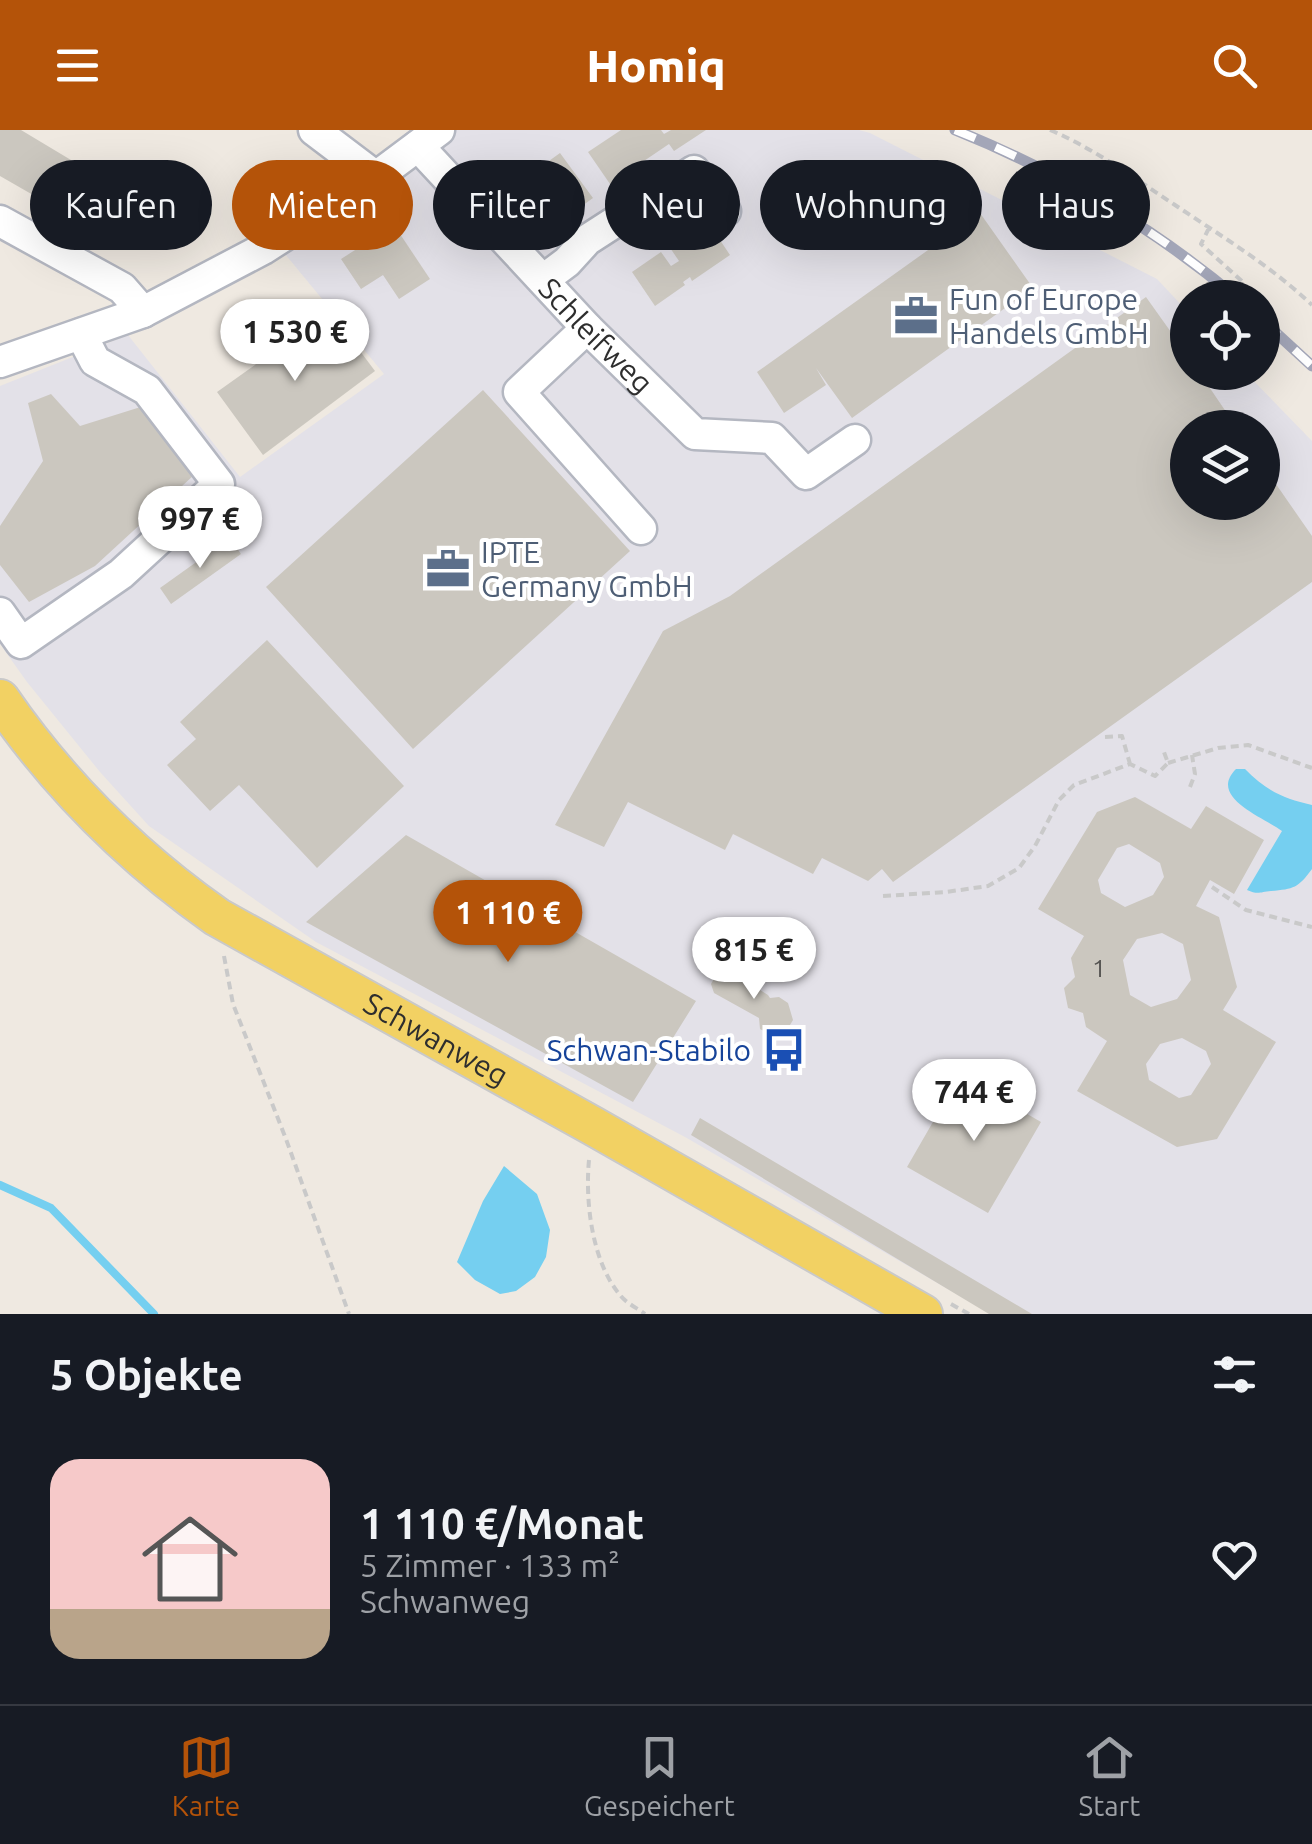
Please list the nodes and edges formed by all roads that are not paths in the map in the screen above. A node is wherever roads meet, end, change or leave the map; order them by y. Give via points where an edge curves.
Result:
1 (314, 130) edge
2 (428, 138) edge
3 (354, 160) edge
4 (399, 160) edge
5 (0, 221) edge
6 (605, 229) edge
7 (262, 250) edge
8 (543, 280) junction
9 (143, 312) junction
10 (586, 328) junction
11 (80, 334) junction
12 (0, 362) edge
13 (855, 440) dead end
14 (641, 529) dead end
15 (0, 613) edge
16 (0, 699) edge
17 (923, 1314) edge

1 - 3 street
2 - 4 street, Schleifweg
2 - 8 street, Schleifweg
5 - 9 street via 122,288
6 - 8 street
7 - 9 street, Schleifweg
8 - 10 street, Schleifweg
9 - 11 street, Schleifweg
10 - 13 street, Schleifweg via 695,434 772,438 806,474
10 - 14 street via 519,392
11 - 12 street, Schleifweg
11 - 15 street via 94,361 147,390 219,484 121,574 21,643
16 - 17 main road, Schwanweg via 92,812 217,916

